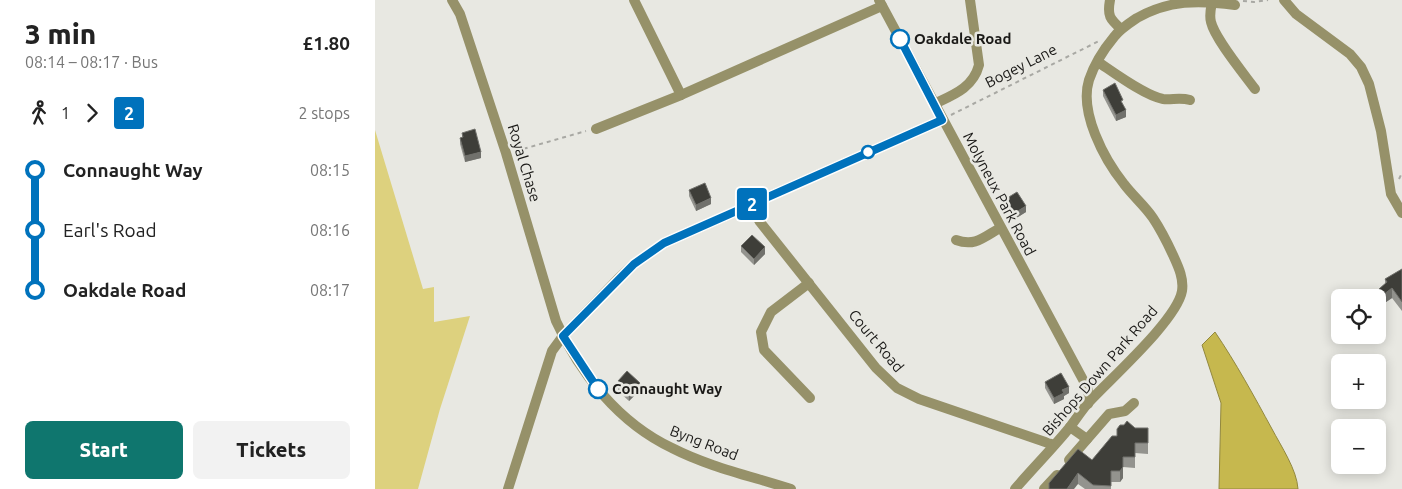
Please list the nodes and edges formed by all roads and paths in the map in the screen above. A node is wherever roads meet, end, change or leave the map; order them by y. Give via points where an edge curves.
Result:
1 (453, 0) edge
2 (634, 0) edge
3 (970, 0) edge
4 (1110, 0) edge
5 (1268, 0) edge
6 (1284, 0) edge
7 (1212, 2) junction
8 (880, 3) edge
9 (1235, 5) joint
10 (1121, 29) junction
11 (1113, 38) junction
12 (1098, 62) junction
13 (1255, 89) dead end
14 (681, 95) junction
15 (1190, 100) dead end
16 (935, 104) junction
17 (942, 120) junction
18 (596, 129) joint
19 (506, 153) junction
20 (751, 204) junction
21 (1402, 213) edge
22 (1000, 228) junction
23 (956, 240) dead end
24 (809, 283) junction
25 (563, 336) junction
26 (810, 398) dead end
27 (1134, 403) dead end
28 (1088, 404) junction
29 (1070, 427) junction
30 (1087, 439) junction
31 (1054, 445) junction
32 (508, 489) edge
33 (791, 489) edge
34 (1015, 489) edge
35 (1044, 489) edge

1 - 19 street, Royal Chase
2 - 14 street
3 - 16 street via 979,65 977,72 961,92
4 - 10 street via 1108,11 1111,20
5 - 9 path via 1236,1
6 - 21 street via 1296,14 1350,54 1361,67 1369,84 1381,131 1391,194
7 - 9 street, Bishops Down Park Road
7 - 10 street, Bishops Down Park Road via 1179,0 1164,3
7 - 13 street via 1213,28
8 - 14 street
8 - 16 street, Molyneux Park Road
10 - 11 street, Bishops Down Park Road
11 - 12 street, Bishops Down Park Road
11 - 17 path, Bogey Lane via 1098,40
12 - 15 street via 1161,99
12 - 28 street, Bishops Down Park Road via 1089,81 1087,96 1097,140 1112,167 1152,217 1183,279 1179,300 1168,317
14 - 18 street
16 - 17 street, Molyneux Park Road
17 - 20 street
17 - 22 street, Molyneux Park Road
18 - 19 path
19 - 25 street, Royal Chase via 547,296
20 - 24 street, Court Road via 759,222
20 - 25 street via 664,243 634,264
22 - 23 street via 975,243
22 - 28 street, Molyneux Park Road via 1088,389
24 - 26 street via 771,312 761,332 764,350
24 - 31 street, Court Road via 876,368 897,388 919,399
25 - 32 street via 549,358
25 - 33 street, Byng Road via 607,400 651,437 695,458
27 - 30 street via 1125,411 1109,414
28 - 29 street, Bishops Down Park Road
29 - 30 street
29 - 31 street, Bishops Down Park Road
30 - 35 street
31 - 34 street, Bishops Down Park Road

